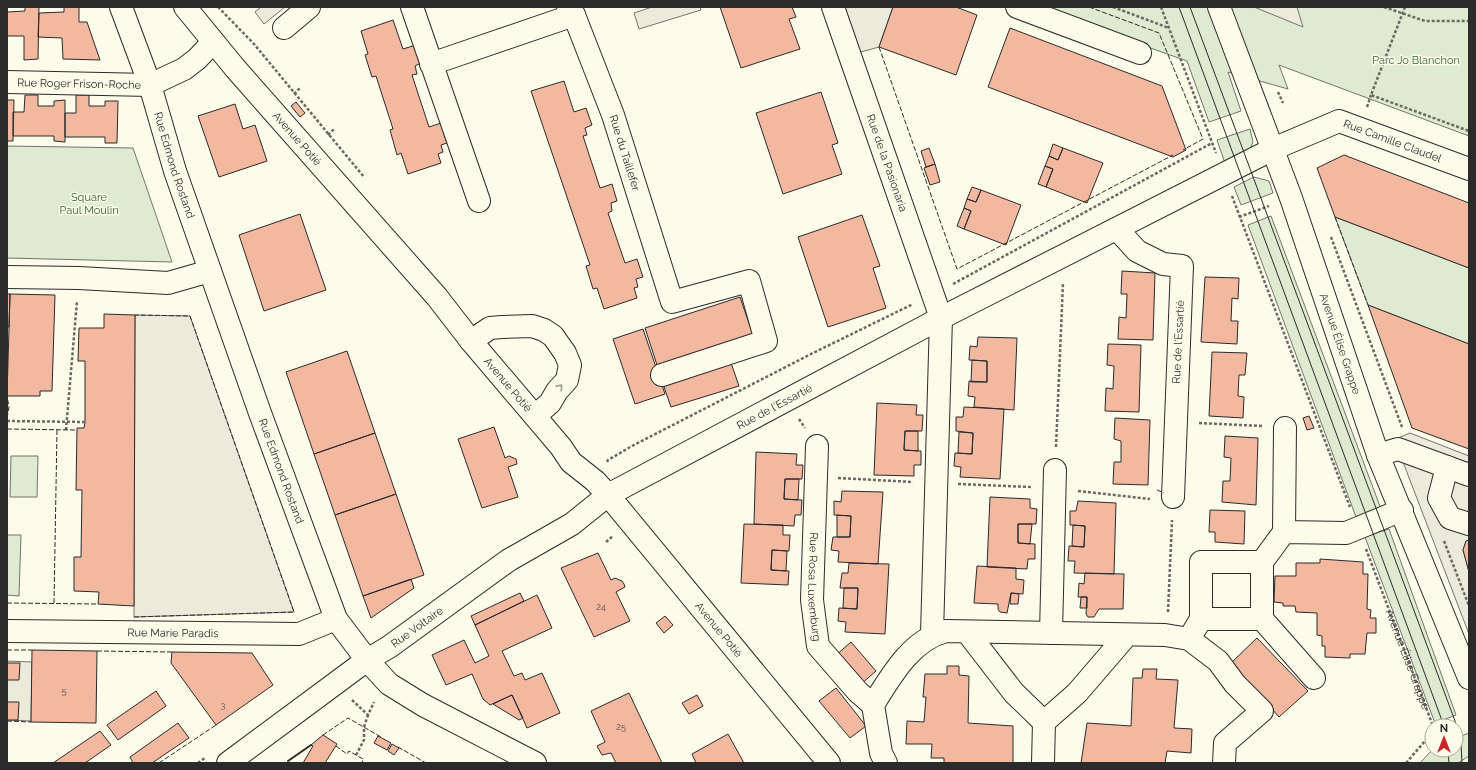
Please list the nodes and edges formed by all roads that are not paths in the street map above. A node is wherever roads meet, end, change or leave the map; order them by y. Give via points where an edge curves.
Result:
1 (121, 7) edge
2 (185, 7) edge
3 (309, 7) edge
4 (412, 7) edge
5 (833, 7) edge
6 (1017, 7) edge
7 (1219, 7) edge
8 (571, 11) edge
9 (284, 28) dead end
10 (213, 42) junction
11 (1140, 53) dead end
12 (431, 64) junction
13 (7, 82) edge
14 (150, 85) junction
15 (1273, 149) junction
16 (1469, 169) edge
17 (479, 201) dead end
18 (1117, 229) junction
19 (210, 271) junction
20 (7, 277) edge
21 (941, 318) junction
22 (471, 341) junction
23 (662, 375) dead end
24 (535, 416) junction
25 (1285, 428) road end
26 (817, 446) road end
27 (1378, 455) junction
28 (1447, 467) junction
29 (1469, 475) edge
30 (1054, 479) road end
31 (608, 496) junction
32 (1173, 502) road end
33 (1402, 510) junction
34 (1469, 524) edge
35 (1284, 532) junction
36 (1262, 562) junction
37 (336, 619) junction
38 (1202, 619) junction
39 (1262, 619) junction
40 (7, 631) edge
41 (967, 632) junction
42 (1051, 632) junction
43 (932, 634) junction
44 (1126, 636) junction
45 (1189, 639) junction
46 (366, 660) junction
47 (1314, 678) dead end
48 (1469, 678) edge
49 (873, 705) junction
50 (1044, 722) junction
51 (228, 763) edge
52 (535, 763) edge
53 (829, 763) edge
54 (886, 763) edge
55 (1043, 763) edge
56 (1224, 763) edge

1 - 14 street, Rue Edmond Rostand
2 - 10 street, Avenue Potié
3 - 9 street
4 - 12 street
5 - 21 street, Rue de la Pasionaria
6 - 11 street
7 - 15 street, Avenue Élise Grappe
8 - 12 street
8 - 23 street, Rue du Taillefer via 613,115 672,302 748,280 766,341
10 - 14 street via 184,69
10 - 22 street, Avenue Potié via 437,297
12 - 17 street
13 - 14 street, Rue Roger Frison-Roche
14 - 19 street, Rue Edmond Rostand via 175,171
15 - 16 street, Rue Camille Claudel via 1339,121
15 - 18 street, Rue de l'Essartié
15 - 27 street, Avenue Élise Grappe
18 - 21 street, Rue de l'Essartié
18 - 32 street, Rue de l'Essartié via 1137,251 1163,264 1182,266
19 - 20 street via 168,283
19 - 37 street, Rue Edmond Rostand
21 - 31 street, Rue de l'Essartié
21 - 43 street
22 - 24 street, Avenue Potié
24 -> 22 street via 550,403 567,380 570,366 565,353 553,336 532,326 502,327 490,328
24 - 31 street, Avenue Potié via 571,462 595,481
25 - 35 street
26 - 49 street, Rue Rosa Luxemburg via 812,600 818,646 858,692
27 - 28 street via 1398,449
27 - 33 street, Avenue Élise Grappe
28 - 29 street
28 - 34 street via 1439,498 1450,518
30 - 42 street
31 - 46 street, Rue Voltaire via 572,524 509,560 389,647
31 - 53 street, Avenue Potié
33 - 35 street via 1346,533
33 - 48 street, Avenue Élise Grappe
35 - 36 street
36 - 38 street via 1201,562
36 - 39 street
37 - 40 street, Rue Marie Paradis via 299,634
37 - 46 street, Rue Edmond Rostand
38 - 39 street
38 - 45 street
39 - 47 street
41 - 42 street
41 - 43 street via 946,631
41 - 50 street via 1014,693
42 - 44 street
43 - 49 street via 895,668
44 - 45 street via 1165,635
44 - 50 street via 1077,693
45 - 56 street via 1218,661 1235,684 1262,711 1225,743
46 - 51 street, Rue Voltaire
46 - 52 street, Rue Edmond Rostand via 389,684 423,705
49 - 54 street via 881,753
50 - 55 street

